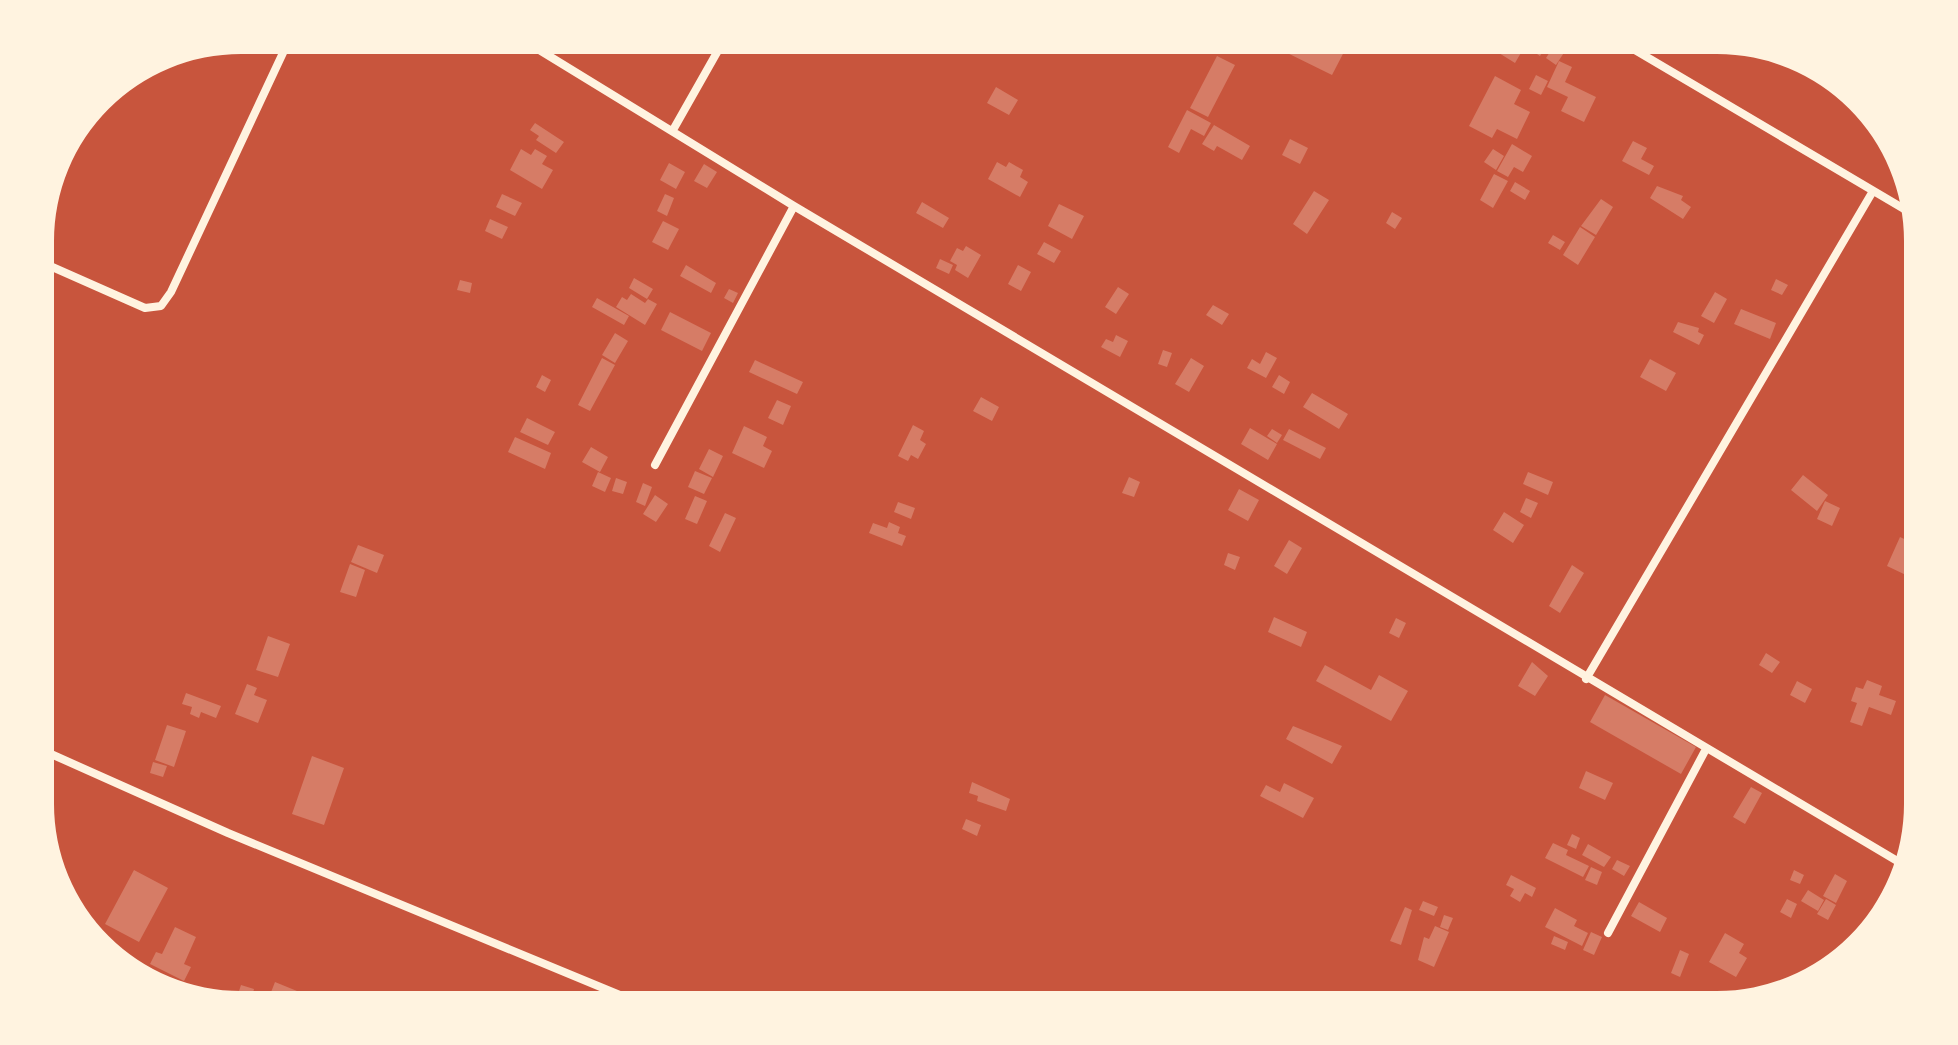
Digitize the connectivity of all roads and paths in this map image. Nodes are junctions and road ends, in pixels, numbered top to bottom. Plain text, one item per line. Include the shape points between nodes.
1 (282, 54) edge
2 (546, 54) edge
3 (716, 54) edge
4 (1642, 54) edge
5 (673, 130) junction
6 (1873, 191) junction
7 (794, 206) junction
8 (1900, 207) edge
9 (54, 268) edge
10 (655, 465) dead end
11 (1586, 679) junction
12 (1706, 749) junction
13 (54, 755) edge
14 (1895, 860) edge
15 (1608, 933) dead end
16 (610, 991) edge

1 - 9 street via 161,306 145,308
2 - 5 street
3 - 5 street
4 - 6 street
5 - 7 street
6 - 8 street
6 - 11 street
7 - 10 street
7 - 11 street
11 - 12 street
12 - 14 street
12 - 15 street
13 - 16 street

